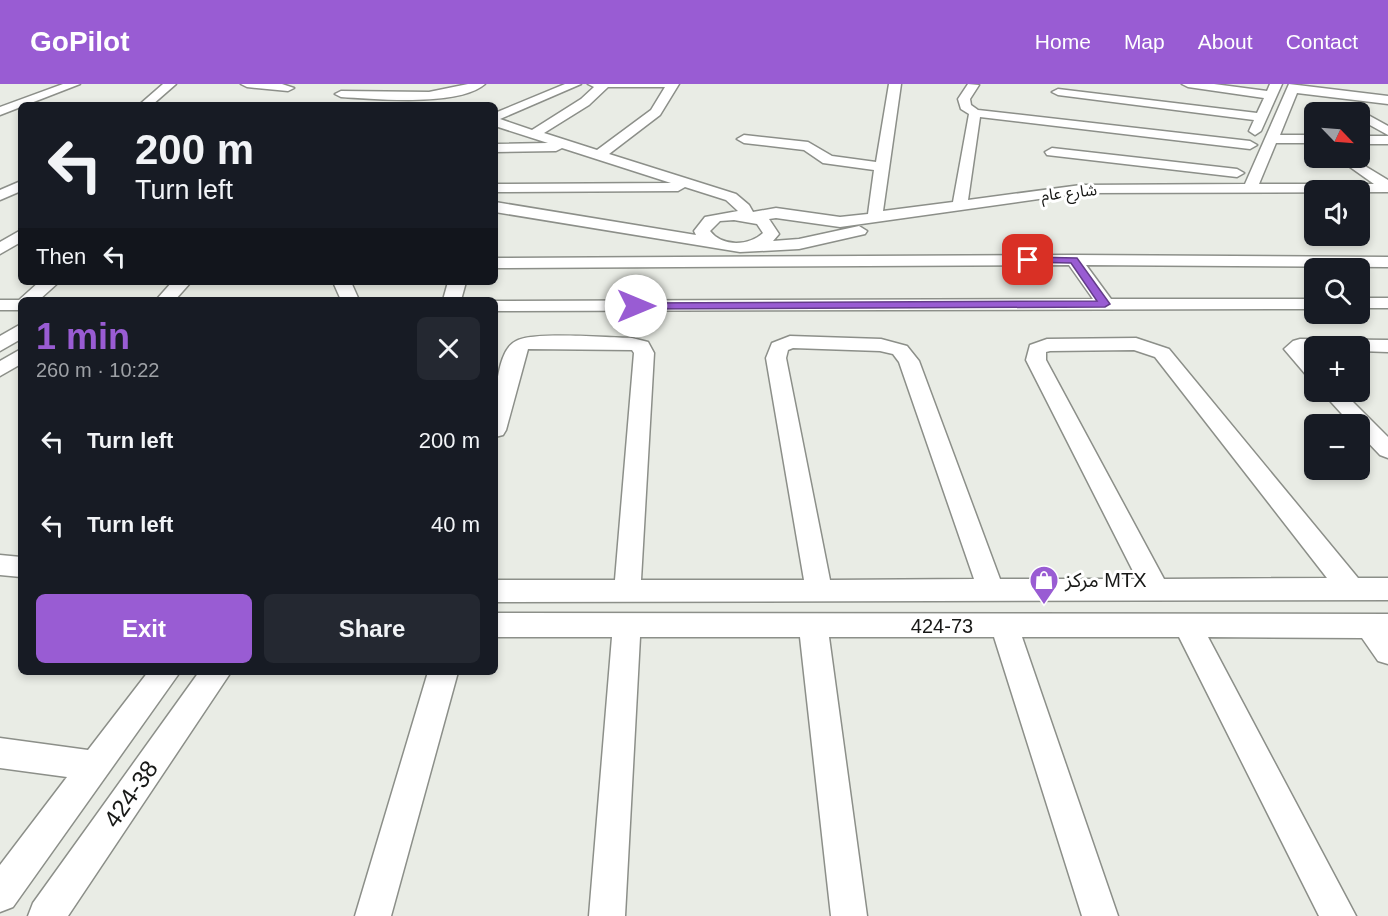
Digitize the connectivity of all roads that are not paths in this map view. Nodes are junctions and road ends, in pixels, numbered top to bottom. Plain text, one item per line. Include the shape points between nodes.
1 (74, 84) edge
2 (170, 84) edge
3 (247, 84) edge
4 (431, 84) edge
5 (480, 84) edge
6 (575, 84) edge
7 (673, 84) edge
8 (895, 84) edge
9 (1188, 84) edge
10 (599, 85) edge
11 (973, 85) edge
12 (289, 86) edge
13 (1294, 86) edge
14 (400, 89) edge
15 (1273, 89) edge
16 (1324, 92) junction
17 (339, 94) edge
18 (382, 95) junction
19 (423, 100) edge
20 (1388, 100) edge
21 (25, 102) edge
22 (149, 102) edge
23 (290, 102) dead end
24 (1055, 102) edge
25 (1340, 102) edge
26 (18, 104) edge
27 (0, 111) edge
28 (975, 113) junction
29 (498, 116) edge
30 (1261, 117) junction
31 (1370, 120) edge
32 (498, 123) edge
33 (1388, 131) edge
34 (534, 134) junction
35 (744, 139) dead end
36 (1273, 139) junction
37 (1304, 140) edge
38 (1370, 140) edge
39 (1388, 140) edge
40 (574, 146) junction
41 (498, 148) edge
42 (600, 154) junction
43 (1056, 164) junction
44 (1241, 165) junction
45 (882, 167) junction
46 (1361, 168) edge
47 (18, 187) edge
48 (701, 187) junction
49 (1251, 187) junction
50 (1388, 187) edge
51 (498, 188) edge
52 (1065, 190) junction
53 (1162, 193) junction
54 (0, 196) edge
55 (1304, 198) edge
56 (1370, 198) edge
57 (1388, 198) edge
58 (960, 206) junction
59 (498, 207) edge
60 (750, 216) junction
61 (875, 218) junction
62 (18, 237) edge
63 (713, 243) junction
64 (0, 249) edge
65 (750, 252) junction
66 (1074, 260) junction
67 (1388, 262) edge
68 (498, 263) edge
69 (46, 285) edge
70 (179, 285) edge
71 (32, 297) edge
72 (168, 297) edge
73 (1370, 303) edge
74 (1388, 303) edge
75 (1105, 304) junction
76 (1304, 304) edge
77 (0, 305) edge
78 (18, 305) edge
79 (498, 306) edge
80 (18, 332) edge
81 (0, 345) edge
82 (1304, 345) edge
83 (1370, 345) edge
84 (1388, 345) edge
85 (18, 357) edge
86 (1304, 360) edge
87 (0, 370) edge
88 (1342, 402) edge
89 (498, 419) edge
90 (1388, 450) edge
91 (0, 565) edge
92 (18, 567) edge
93 (1156, 589) junction
94 (1352, 589) junction
95 (1388, 589) edge
96 (627, 590) junction
97 (819, 590) junction
98 (991, 590) junction
99 (498, 591) edge
100 (498, 625) edge
101 (627, 625) junction
102 (813, 626) junction
103 (1004, 626) junction
104 (1378, 626) edge
105 (1188, 627) junction
106 (1388, 652) edge
107 (163, 675) edge
108 (214, 675) edge
109 (442, 675) edge
110 (0, 753) edge
111 (96, 766) junction
112 (0, 894) edge
113 (46, 916) edge
114 (373, 916) edge
115 (607, 916) edge
116 (849, 916) edge
117 (1100, 916) edge
118 (1338, 916) edge

1 - 21 street
2 - 22 street
3 - 12 street
4 - 19 street
5 - 19 street
6 - 29 street
7 - 10 street
7 - 42 street via 656,112
8 - 45 street
9 - 15 street
10 - 34 street via 585,102
11 - 28 street via 963,99 964,106
12 - 23 street
13 - 16 street
13 - 36 street
14 - 18 street
14 - 19 street
15 - 30 street
16 - 20 street
16 - 25 street
17 - 18 street
18 - 19 street
24 - 28 street
24 - 30 street
24 - 43 street
24 - 44 street
26 - 27 street
28 - 58 street
30 - 44 street
31 - 33 street
32 - 34 street
34 - 40 street
35 - 45 street via 808,146 828,160
36 - 37 street
36 - 49 street
38 - 39 street
40 - 41 street
40 - 42 street
42 - 48 street
43 - 44 street
43 - 52 street
44 - 49 street, شارع عام
44 - 53 street, شارع عام
45 - 61 street
46 - 50 street
47 - 54 street
48 - 51 street
48 - 60 street via 731,197
49 - 50 street, شارع عام
52 - 53 street, شارع عام
52 - 58 street, شارع عام
53 - 55 street, شارع عام
53 - 65 street, شارع عام via 879,228
56 - 57 street
58 - 61 street, شارع عام
59 - 63 street
60 - 61 street, شارع عام via 776,213 840,222
60 - 63 street, شارع عام via 722,216 704,225 702,231
60 - 65 street via 771,227 771,234
62 - 64 street
63 - 65 street
65 - 66 street
65 - 68 street
66 - 67 street
66 - 75 street
69 - 71 street
70 - 72 street
73 - 74 street
75 - 76 street
75 - 79 street
77 - 78 street
80 - 81 street
82 - 86 street via 1294,349
83 - 84 street
85 - 87 street
88 - 90 street
89 - 96 street via 516,352 522,345 641,346 644,353
91 - 92 street
93 - 94 street, 424-73
93 - 94 street via 1036,360 1037,349 1047,345 1136,344 1162,353
93 - 98 street, 424-73
94 - 95 street, 424-73
96 - 97 street, 424-73
96 - 99 street, 424-73
97 - 98 street, 424-73
97 - 98 street via 776,358 779,347 790,342 881,345 900,350 909,360
100 - 101 street, 424-73
101 - 102 street, 424-73
101 - 115 street
102 - 103 street, 424-73
102 - 116 street
103 - 105 street, 424-73
103 - 117 street
104 - 105 street, 424-73
104 - 106 street
105 - 118 street
107 - 111 street
108 - 113 street, 424-38
109 - 114 street
110 - 111 street
111 - 112 street

